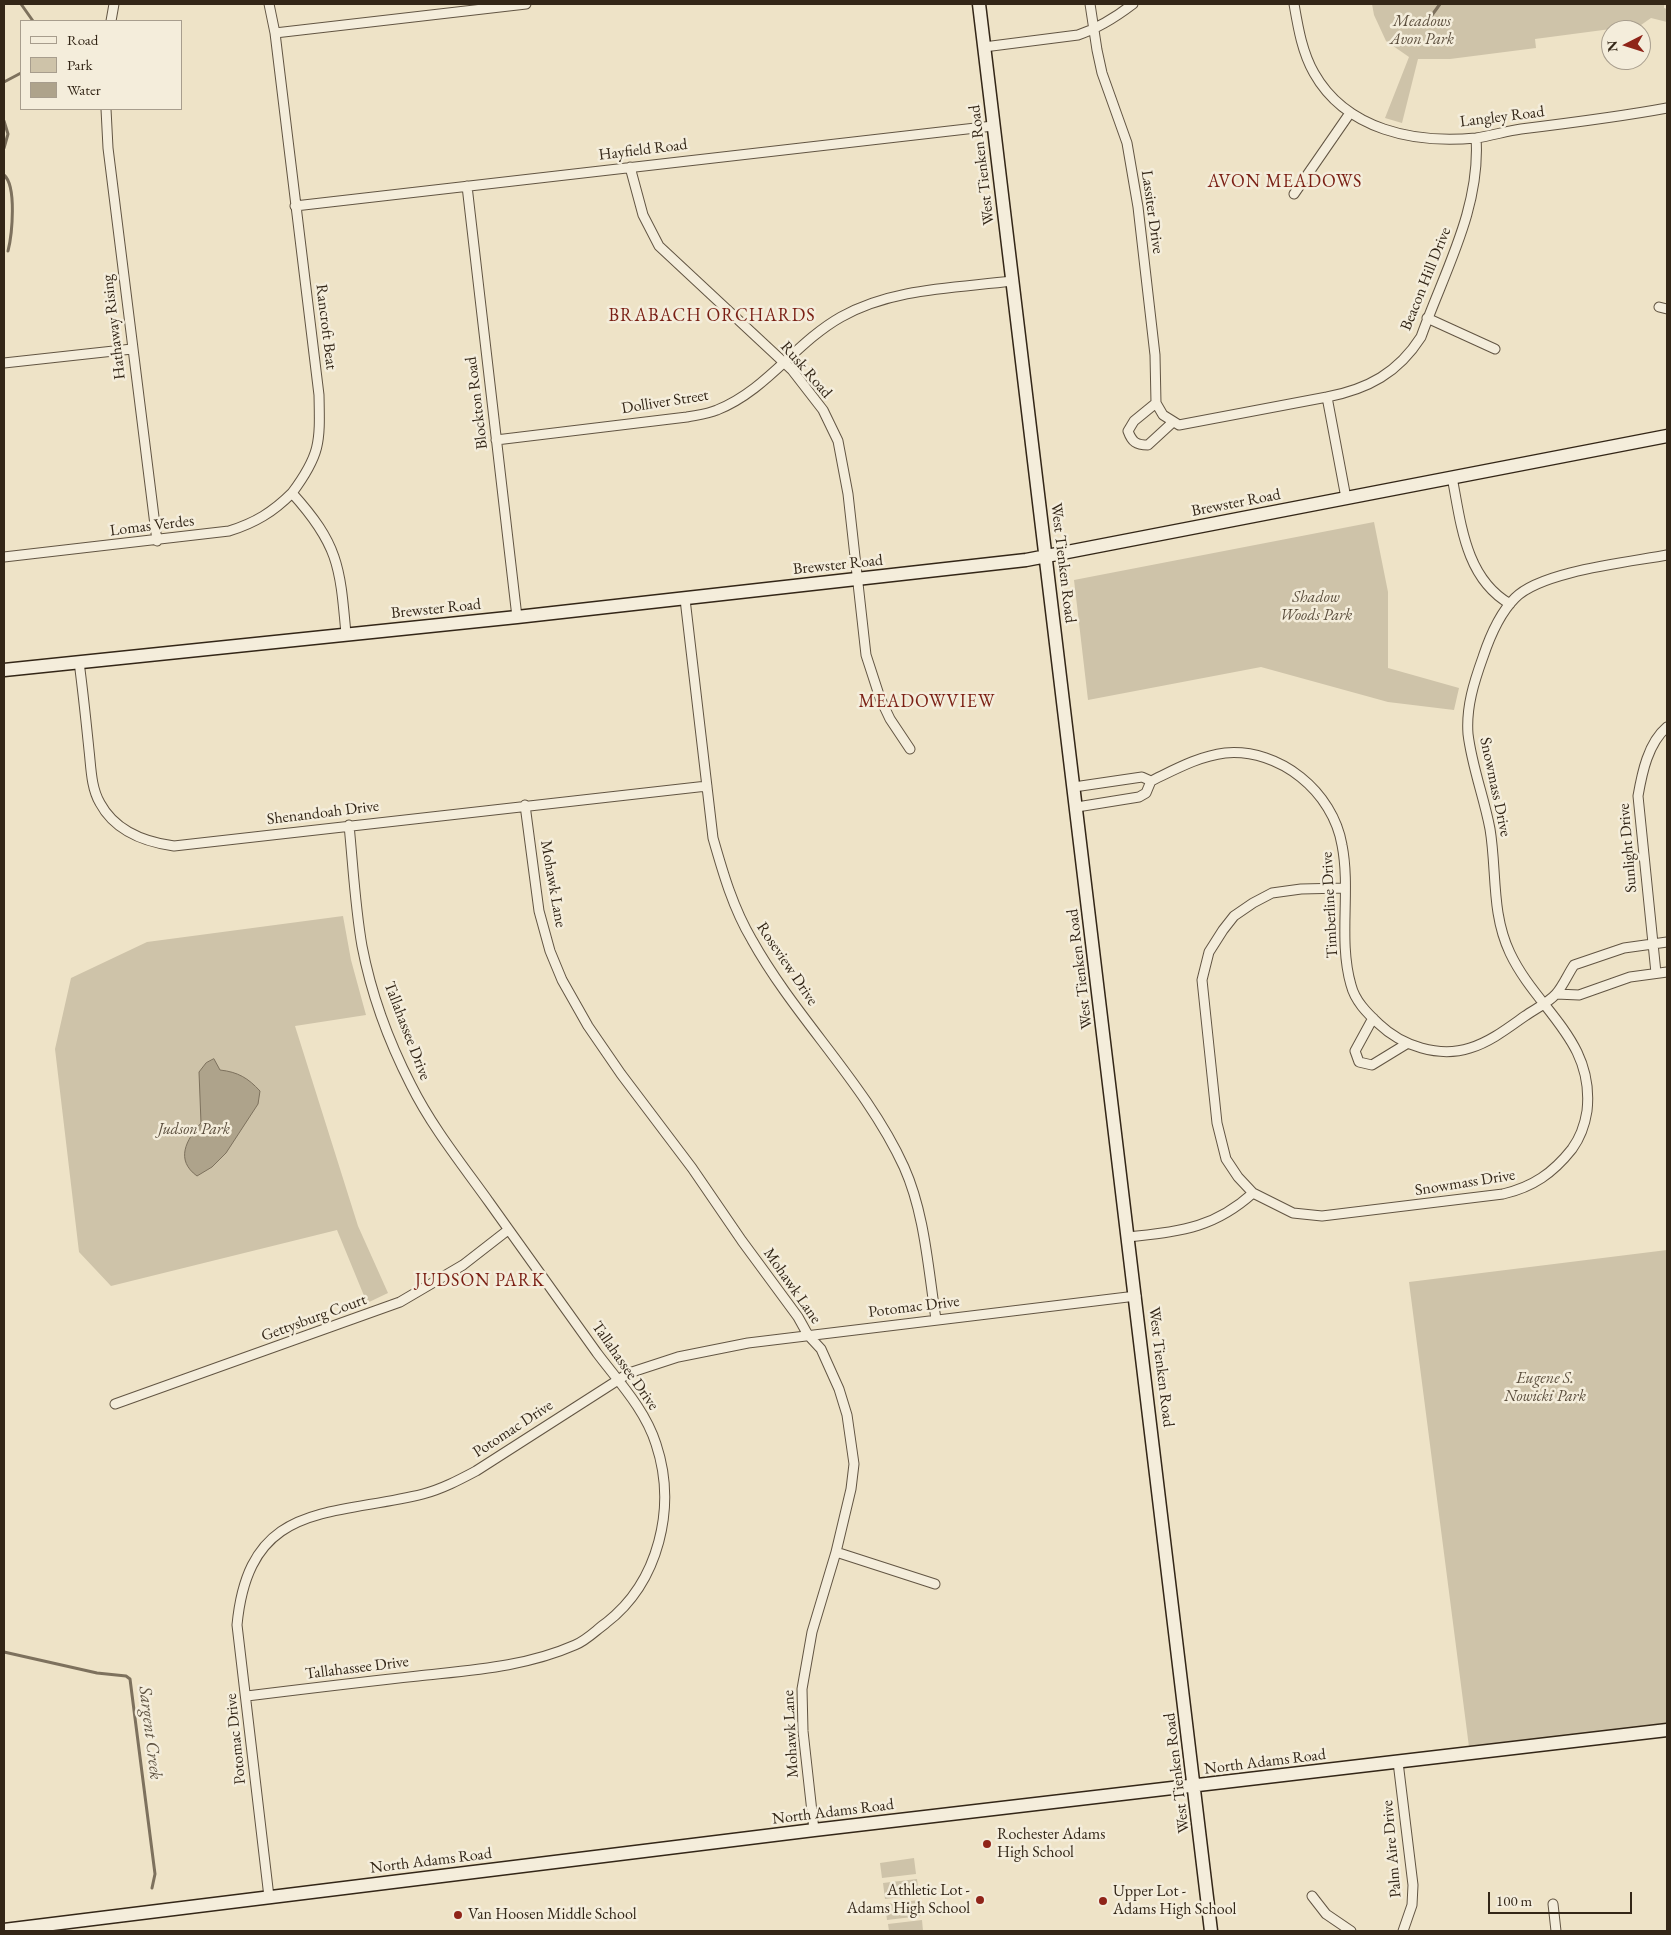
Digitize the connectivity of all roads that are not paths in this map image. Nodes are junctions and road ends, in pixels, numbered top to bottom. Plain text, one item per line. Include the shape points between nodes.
1 (114, 4) edge
2 (269, 4) edge
3 (526, 4) edge
4 (979, 4) edge
5 (1090, 4) edge
6 (1133, 4) edge
7 (1294, 4) edge
8 (111, 20) edge
9 (1093, 30) junction
10 (274, 32) junction
11 (984, 47) junction
12 (1667, 108) edge
13 (106, 110) edge
14 (1350, 113) junction
15 (993, 126) junction
16 (1476, 138) junction
17 (630, 167) junction
18 (467, 186) junction
19 (1294, 194) dead end
20 (296, 206) junction
21 (1012, 281) junction
22 (1427, 318) junction
23 (132, 349) junction
24 (1495, 349) dead end
25 (4, 364) edge
26 (785, 364) junction
27 (1326, 397) junction
28 (1156, 403) junction
29 (1173, 422) junction
30 (1667, 436) edge
31 (496, 440) junction
32 (1452, 477) junction
33 (292, 493) junction
34 (1346, 498) junction
35 (156, 541) junction
36 (1667, 555) edge
37 (1046, 556) junction
38 (4, 557) edge
39 (856, 580) junction
40 (685, 599) junction
41 (1510, 604) junction
42 (517, 618) junction
43 (346, 634) junction
44 (79, 662) junction
45 (4, 670) edge
46 (1667, 727) edge
47 (910, 750) dead end
48 (1151, 780) junction
49 (707, 786) junction
50 (1074, 787) junction
51 (525, 805) junction
52 (1077, 807) junction
53 (349, 825) junction
54 (1344, 888) junction
55 (1667, 942) edge
56 (1653, 944) junction
57 (1667, 972) edge
58 (1656, 973) junction
59 (1556, 994) junction
60 (1542, 1004) junction
61 (1373, 1018) junction
62 (1408, 1043) junction
63 (1253, 1193) junction
64 (508, 1230) junction
65 (1129, 1237) junction
66 (1136, 1296) junction
67 (936, 1319) junction
68 (808, 1335) junction
69 (619, 1379) junction
70 (116, 1404) dead end
71 (836, 1552) junction
72 (935, 1584) dead end
73 (246, 1696) junction
74 (1667, 1730) edge
75 (1398, 1762) junction
76 (1194, 1787) junction
77 (814, 1830) junction
78 (1312, 1896) dead end
79 (269, 1897) junction
80 (1553, 1904) dead end
81 (50, 1928) edge
82 (4, 1930) edge
83 (1211, 1931) edge
84 (1350, 1931) edge
85 (1402, 1931) edge
86 (1556, 1931) edge

1 - 8 street
2 - 10 street, Rancroft Beat
3 - 10 street
4 - 11 street, West Tienken Road
5 - 9 street
6 - 9 street
7 - 14 street, Langley Road via 1298,31 1313,72
9 - 11 street via 1078,35
9 - 28 street, Lassiter Drive via 1102,73 1128,150 1138,207 1154,349
10 - 20 street, Rancroft Beat
11 - 15 street, West Tienken Road
12 - 16 street, Langley Road
13 - 23 street, Hathaway Rising
14 - 16 street, Langley Road via 1392,132 1423,138
14 - 19 street
15 - 17 street, Hayfield Road
15 - 21 street, West Tienken Road
16 - 22 street, Beacon Hill Drive via 1478,162 1474,196
17 - 18 street, Hayfield Road
17 - 26 street, Rusk Road via 643,215 659,246
18 - 20 street, Hayfield Road
18 - 31 street, Blockton Road
20 - 33 street, Rancroft Beat via 319,394 320,427 310,468
21 - 26 street, Dolliver Street via 911,293 858,308 818,331 798,347
21 - 37 street, West Tienken Road
22 - 24 street
22 - 27 street, Beacon Hill Drive via 1421,337 1410,355 1398,366 1370,384
23 - 25 street
23 - 35 street, Hathaway Rising
26 - 31 street, Dolliver Street via 737,401 715,411
26 - 39 street, Rusk Road via 823,410 838,441 848,494
27 - 29 street via 1199,422 1179,425
27 - 34 street
28 - 29 street via 1162,415
28 - 29 street via 1134,421 1128,431 1132,441 1148,446
30 - 32 street, Brewster Road
31 - 42 street, Blockton Road
32 - 34 street, Brewster Road
32 - 41 street via 1464,542 1472,560 1485,581
33 - 35 street, Lomas Verdes via 277,508 249,525 229,531
33 - 43 street via 316,519 334,552
34 - 37 street, Brewster Road
35 - 38 street, Lomas Verdes
36 - 41 street, Snowmass Drive via 1535,584
37 - 39 street, Brewster Road
37 - 50 street, West Tienken Road
39 - 40 street, Brewster Road
39 - 47 street, Rusk Road via 872,676 890,719
40 - 42 street, Brewster Road
40 - 49 street, Roseview Drive
41 - 60 street, Snowmass Drive via 1489,638 1470,697 1467,718 1472,760 1490,829 1496,908 1502,931 1510,952
42 - 43 street, Brewster Road
43 - 44 street, Brewster Road
44 - 45 street, Brewster Road
44 - 53 street, Shenandoah Drive via 93,782 99,803 132,835 174,846
46 - 56 street, Sunlight Drive via 1650,752 1641,775 1638,796
48 - 50 street, Timberline Drive via 1142,777
48 - 52 street, Timberline Drive via 1146,793 1138,797
48 - 54 street, Timberline Drive via 1203,758 1225,753 1245,754 1286,766 1312,787 1328,808 1342,845
49 - 51 street, Shenandoah Drive
49 - 67 street, Roseview Drive via 713,838 737,912 767,966 876,1117 904,1168 919,1215
50 - 52 street, West Tienken Road
51 - 53 street, Shenandoah Drive
51 - 68 street, Mohawk Lane via 539,911 562,980 621,1074 692,1168
52 - 65 street, West Tienken Road
53 - 64 street, Tallahassee Drive via 362,947 388,1032 428,1118
54 - 61 street, Timberline Drive via 1351,985 1362,1007
54 - 63 street, Snowmass Drive via 1272,893 1234,916 1208,952 1202,980 1220,1139 1226,1159
55 - 56 street, Timberline Drive
56 - 58 street, Sunlight Drive
56 - 59 street, Timberline Drive via 1624,948 1574,965
57 - 58 street
58 - 59 street via 1614,982 1580,994
59 - 60 street, Timberline Drive
60 - 62 street, Timberline Drive via 1491,1039 1469,1049 1443,1052
60 - 63 street, Snowmass Drive via 1559,1023 1585,1068 1587,1103 1585,1122 1576,1145 1541,1180 1503,1194 1322,1216 1293,1213
61 - 62 street, Timberline Drive
61 - 62 street via 1355,1051 1359,1062 1372,1065
63 - 65 street via 1224,1216 1206,1224
64 - 69 street, Tallahassee Drive
64 - 70 street, Gettysburg Court via 463,1265 400,1302
65 - 66 street, West Tienken Road
66 - 67 street, Potomac Drive
66 - 76 street, West Tienken Road
67 - 68 street, Potomac Drive
68 - 69 street, Potomac Drive via 704,1350
68 - 71 street, Mohawk Lane via 821,1349 833,1373 852,1437 854,1464 851,1489
69 - 73 street, Potomac Drive via 476,1471 450,1484 425,1494 321,1513 274,1536 251,1569 239,1606 237,1625
69 - 73 street, Tallahassee Drive via 656,1442 665,1493 664,1520 652,1564 620,1613 589,1638 528,1662
71 - 72 street
71 - 77 street, Mohawk Lane via 812,1632 802,1689 803,1731
73 - 79 street, Potomac Drive
74 - 75 street, North Adams Road
75 - 76 street, North Adams Road
75 - 85 street, Palm Aire Drive via 1413,1885 1412,1905
76 - 77 street, North Adams Road
76 - 83 street, West Tienken Road
77 - 79 street, North Adams Road
78 - 84 street via 1326,1914
79 - 81 street, North Adams Road
80 - 86 street
81 - 82 street, North Adams Road

